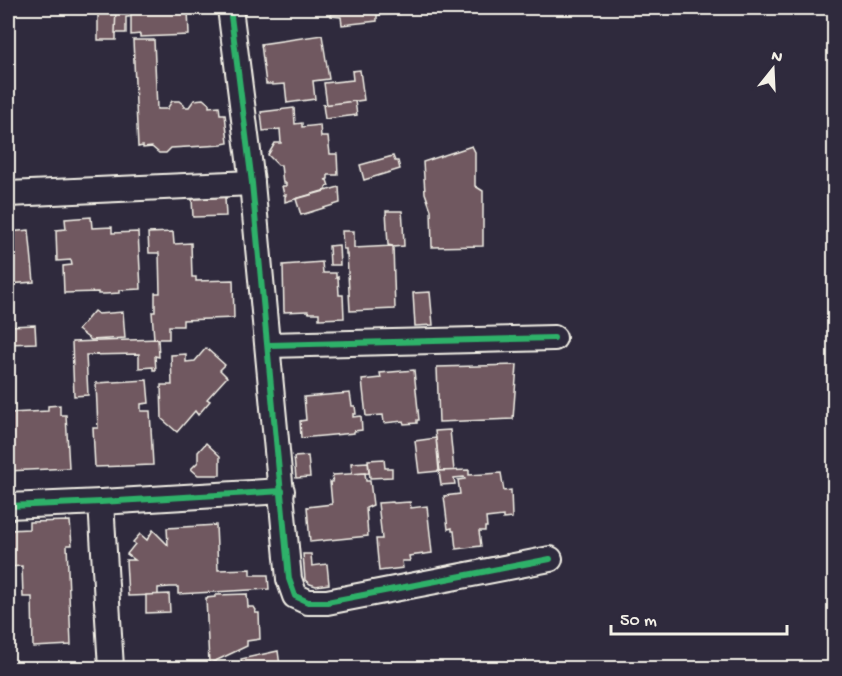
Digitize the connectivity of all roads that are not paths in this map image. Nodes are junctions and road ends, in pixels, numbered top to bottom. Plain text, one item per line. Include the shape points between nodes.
1 (230, 8) edge
2 (252, 183) junction
3 (8, 194) edge
4 (554, 338) dead end
5 (268, 345) junction
6 (282, 491) junction
7 (102, 502) junction
8 (8, 507) edge
9 (550, 559) dead end
10 (111, 669) edge

1 - 2 street
2 - 3 street
2 - 5 street
4 - 5 street
5 - 6 street
6 - 7 street
6 - 9 street via 289,579 295,596 308,602 327,602
7 - 8 street
7 - 10 street

